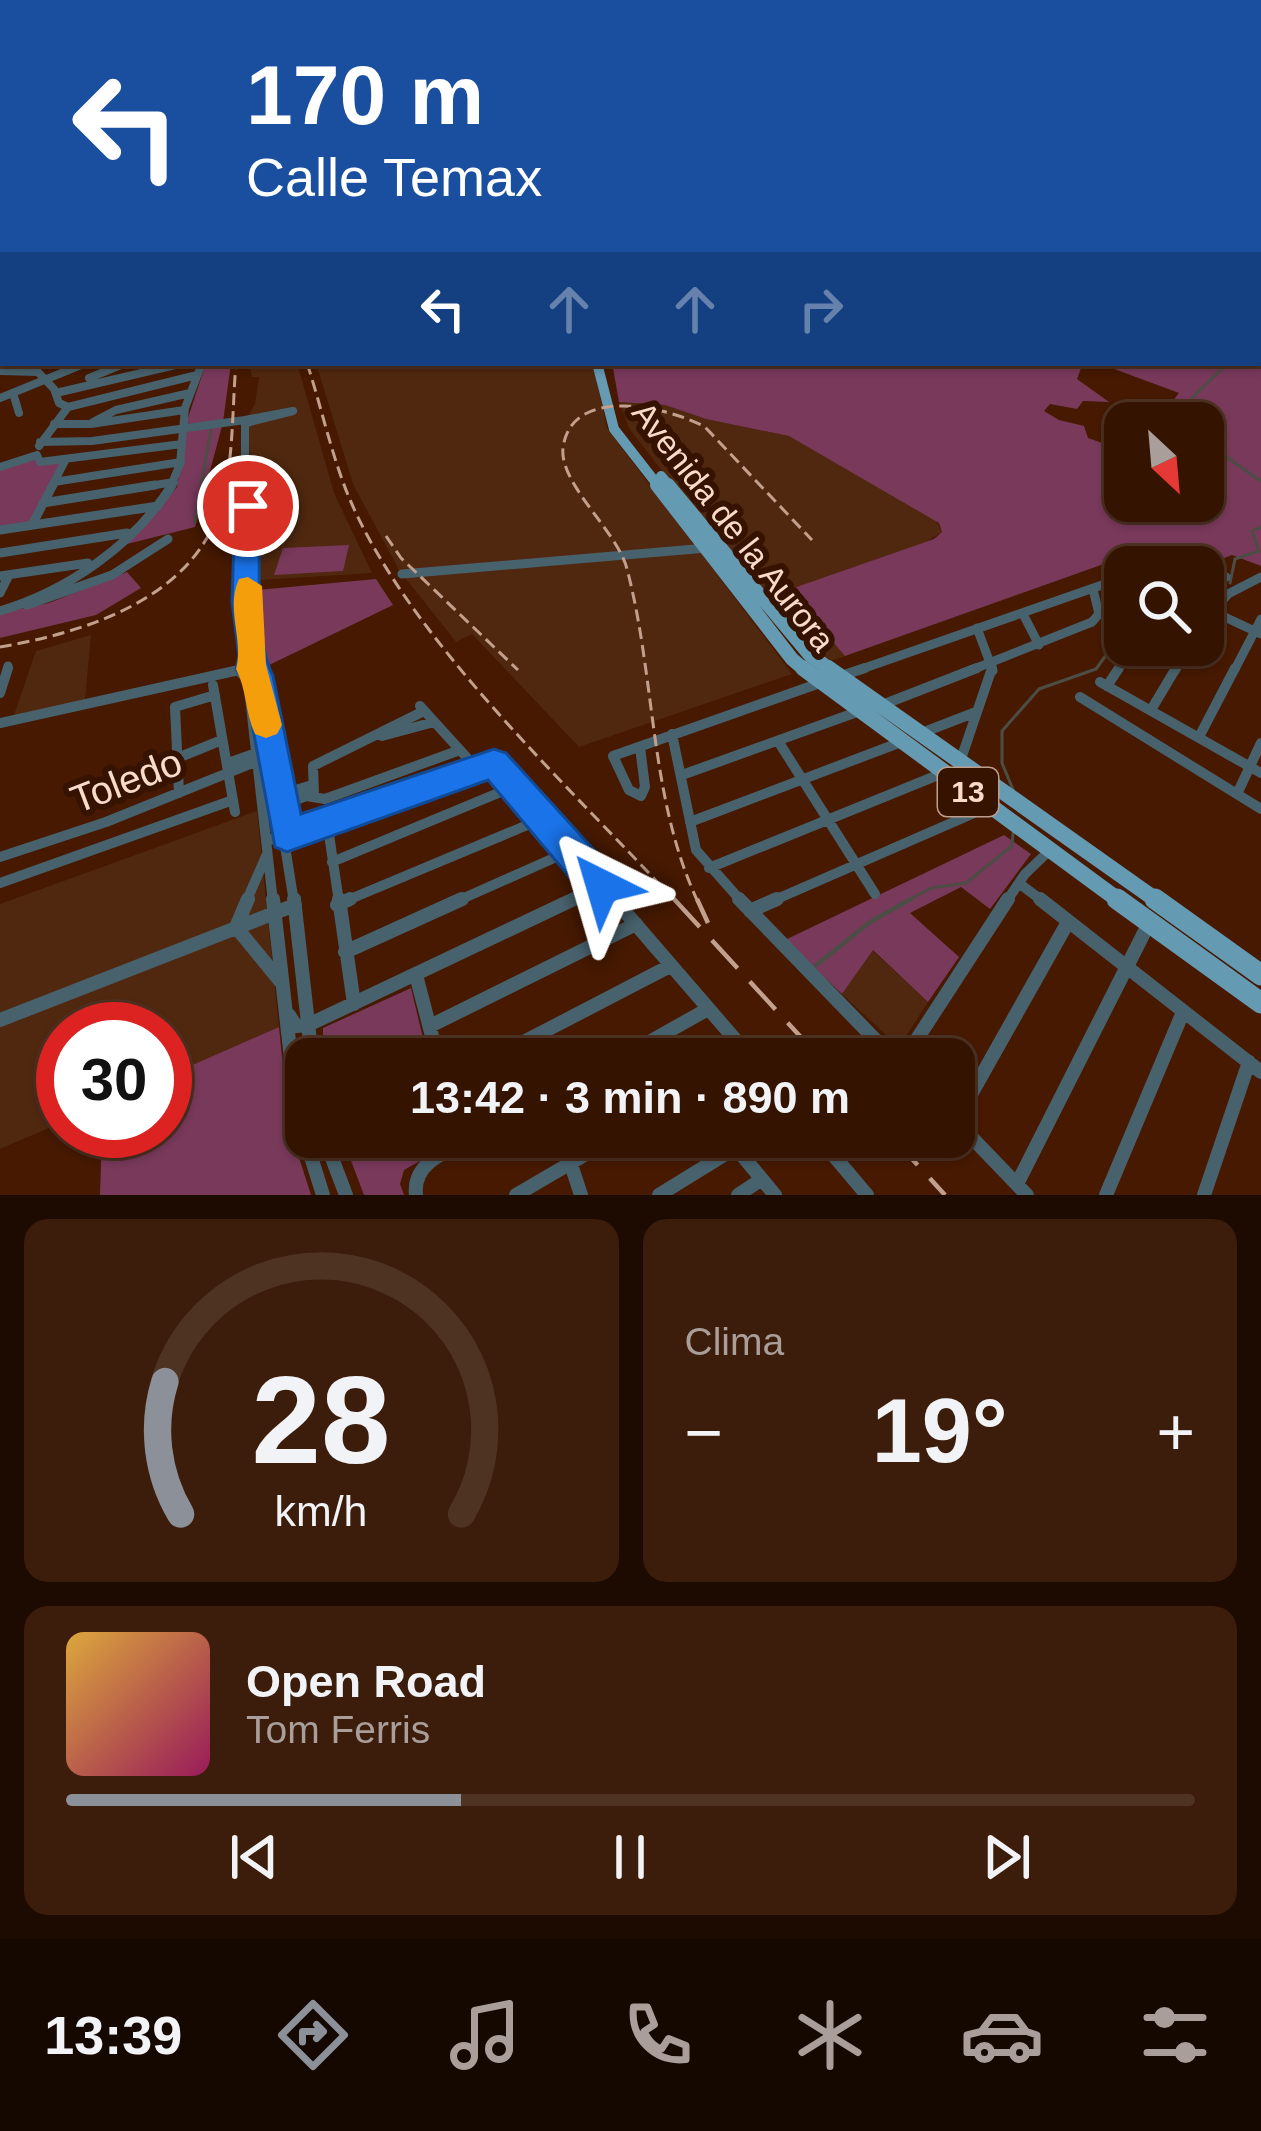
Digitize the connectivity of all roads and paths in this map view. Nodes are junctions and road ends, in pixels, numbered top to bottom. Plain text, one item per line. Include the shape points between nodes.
1 (74, 366) edge
2 (80, 366) edge
3 (120, 366) edge
4 (162, 366) edge
5 (201, 366) edge
6 (598, 366) edge
7 (607, 366) edge
8 (0, 370) edge
9 (197, 375) junction
10 (44, 378) junction
11 (91, 381) junction
12 (24, 386) junction
13 (13, 393) junction
14 (56, 393) junction
15 (190, 394) junction
16 (0, 396) edge
17 (68, 407) junction
18 (184, 410) junction
19 (19, 413) dead end
20 (271, 416) dead end
21 (250, 420) junction
22 (54, 424) junction
23 (91, 424) junction
24 (183, 426) junction
25 (40, 442) junction
26 (182, 444) junction
27 (37, 454) junction
28 (65, 461) junction
29 (181, 462) junction
30 (0, 467) edge
31 (54, 482) junction
32 (174, 482) junction
33 (43, 503) junction
34 (158, 506) junction
35 (32, 525) junction
36 (0, 530) edge
37 (133, 532) junction
38 (168, 539) dead end
39 (703, 549) junction
40 (0, 553) edge
41 (94, 562) junction
42 (402, 574) dead end
43 (5, 575) edge
44 (1261, 577) edge
45 (1104, 584) edge
46 (1093, 589) junction
47 (0, 593) edge
48 (1224, 596) edge
49 (14, 608) junction
50 (0, 611) edge
51 (1023, 614) junction
52 (1224, 617) edge
53 (1261, 619) edge
54 (977, 628) junction
55 (1257, 633) edge
56 (1039, 645) junction
57 (992, 663) junction
58 (8, 666) dead end
59 (1117, 666) edge
60 (1177, 666) edge
61 (244, 672) junction
62 (840, 677) junction
63 (820, 683) junction
64 (0, 693) edge
65 (1080, 697) dead end
66 (882, 705) junction
67 (1150, 710) junction
68 (857, 712) junction
69 (976, 712) junction
70 (434, 722) junction
71 (0, 723) edge
72 (921, 733) junction
73 (672, 734) junction
74 (377, 736) junction
75 (1199, 737) junction
76 (222, 740) junction
77 (778, 741) junction
78 (1261, 742) edge
79 (900, 743) junction
80 (640, 747) junction
81 (265, 754) junction
82 (175, 759) junction
83 (960, 762) junction
84 (229, 767) junction
85 (1256, 770) edge
86 (943, 773) junction
87 (682, 775) junction
88 (802, 779) junction
89 (515, 786) junction
90 (313, 790) junction
91 (179, 793) junction
92 (1238, 794) junction
93 (282, 801) junction
94 (264, 806) junction
95 (988, 807) junction
96 (1261, 809) edge
97 (544, 818) junction
98 (829, 820) junction
99 (327, 821) junction
100 (106, 822) junction
101 (690, 822) junction
102 (287, 836) junction
103 (106, 844) junction
104 (267, 847) junction
105 (572, 850) junction
106 (1050, 850) junction
107 (0, 857) edge
108 (332, 862) junction
109 (856, 866) junction
110 (709, 868) junction
111 (0, 883) edge
112 (1020, 884) junction
113 (602, 886) junction
114 (875, 894) dead end
115 (295, 905) junction
116 (338, 905) junction
117 (750, 910) junction
118 (276, 912) junction
119 (1068, 922) junction
120 (1149, 923) junction
121 (636, 924) junction
122 (236, 927) junction
123 (345, 952) junction
124 (670, 966) junction
125 (1126, 966) junction
126 (416, 975) junction
127 (1261, 976) edge
128 (284, 987) junction
129 (1261, 1003) edge
130 (285, 1004) junction
131 (354, 1004) junction
132 (708, 1010) junction
133 (1184, 1012) junction
134 (0, 1020) edge
135 (308, 1024) junction
136 (430, 1026) junction
137 (309, 1038) edge
138 (433, 1038) edge
139 (531, 1038) edge
140 (657, 1038) edge
141 (732, 1038) edge
142 (874, 1038) edge
143 (918, 1038) edge
144 (1255, 1067) edge
145 (975, 1085) edge
146 (975, 1141) edge
147 (332, 1158) edge
148 (435, 1158) edge
149 (568, 1158) edge
150 (578, 1158) edge
151 (720, 1158) edge
152 (744, 1158) edge
153 (836, 1158) edge
154 (570, 1163) junction
155 (762, 1179) junction
156 (1022, 1190) edge
157 (322, 1195) edge
158 (346, 1195) edge
159 (416, 1195) edge
160 (516, 1195) edge
161 (580, 1195) edge
162 (659, 1195) edge
163 (738, 1195) edge
164 (775, 1195) edge
165 (867, 1195) edge
166 (1106, 1195) edge
167 (1204, 1195) edge

1 - 10 street
2 - 11 street
3 - 11 street
4 - 11 street
5 - 9 street
6 - 39 main road, Avenida de la Aurora via 614,429
7 - 39 main road, Avenida de la Aurora / 13 via 623,428
8 - 10 street via 29,369
9 - 15 street
9 - 17 street
10 - 12 street
10 - 14 street
11 - 14 street
12 - 13 street
12 - 16 street
13 - 16 street
13 - 19 street
14 - 17 street
15 - 18 street
15 - 23 street via 116,410
17 - 22 street
18 - 23 street
18 - 24 street
20 - 21 street
21 - 24 street
21 - 61 street via 246,602 254,656
22 - 23 street
22 - 25 street
24 - 25 street
24 - 26 street
25 - 27 street
26 - 28 street
26 - 29 street
27 - 28 street via 40,462
27 - 30 street
28 - 31 street
29 - 31 street
29 - 32 street
31 - 33 street
32 - 33 street
32 - 34 street
33 - 35 street
34 - 35 street
34 - 37 street
35 - 36 street
37 - 40 street
37 - 41 street
38 - 49 street via 88,586
39 - 42 street
39 - 62 main road, Avenida de la Aurora / 13
39 - 63 main road, Avenida de la Aurora / 13
41 - 43 street
41 - 49 street
43 - 47 street
44 - 48 street
45 - 46 street
46 - 51 street
46 - 56 street via 1097,618
49 - 50 street
51 - 54 street
51 - 56 street
52 - 55 street
53 - 55 street
54 - 57 street
54 - 62 street
55 - 75 street
56 - 57 street
57 - 66 street
57 - 69 street
58 - 64 street
59 - 67 street via 1104,684
60 - 67 street
61 - 71 street
61 - 81 street via 258,676
62 - 66 main road, Avenida de la Aurora / 13
63 - 68 main road, Avenida de la Aurora / 13
63 - 73 street
65 - 92 street
66 - 72 main road, Avenida de la Aurora / 13
67 - 75 street
68 - 77 street
68 - 79 main road, Avenida de la Aurora / 13
69 - 72 street
69 - 83 street
70 - 74 street
70 - 74 street via 422,709
70 - 90 street via 465,756 325,799
72 - 79 street
72 - 83 main road, Avenida de la Aurora / 13
73 - 80 street
73 - 87 street
74 - 90 street via 313,766
75 - 85 street
76 - 82 street
76 - 82 street via 214,690 176,706
76 - 84 street
77 - 87 street
77 - 88 street
78 - 85 street
79 - 86 main road, Avenida de la Aurora / 13
79 - 88 street
80 - 80 street via 644,789 638,796 611,759
81 - 84 street, Toledo
81 - 93 street
81 - 94 street
82 - 91 street
83 - 127 main road, Avenida de la Aurora / 13
84 - 91 street, Toledo
84 - 103 street via 234,806
85 - 92 street
86 - 95 main road, Avenida de la Aurora / 13
86 - 98 street
87 - 101 street
88 - 98 street
88 - 101 street
89 - 97 street
89 - 99 street via 491,764
89 - 108 street
90 - 93 street
91 - 100 street, Toledo
92 - 96 street
93 - 94 street
93 - 102 street
94 - 104 street
95 - 106 main road, Avenida de la Aurora / 13
95 - 109 street
97 - 105 street
97 - 116 street
98 - 109 street
98 - 110 street
99 - 102 street
99 - 108 street
100 - 103 street
100 - 107 street, Toledo
101 - 110 street
102 - 104 street
102 - 115 street
103 - 111 street
104 - 118 street
104 - 122 street
105 - 113 street
105 - 123 street
106 - 112 street
106 - 120 main road, Avenida de la Aurora / 13
108 - 116 street
109 - 114 street
109 - 117 street
110 - 117 street
112 - 119 street
112 - 143 street
113 - 121 street
113 - 126 street
115 - 118 street
115 - 135 street
116 - 123 street
117 - 142 street
118 - 122 street
118 - 128 street
119 - 125 street
119 - 145 street
120 - 125 street
120 - 129 main road, Avenida de la Aurora / 13
121 - 124 street
121 - 136 street
122 - 128 street
122 - 134 street
123 - 131 street
124 - 132 street
124 - 139 street
125 - 133 street
125 - 156 street
126 - 131 street
126 - 136 street
128 - 130 street
130 - 135 street via 296,1027
130 - 157 street via 297,1112
131 - 135 street
132 - 140 street
132 - 141 street
133 - 144 street
133 - 166 street
135 - 137 street
136 - 138 street
144 - 167 street
146 - 156 street
147 - 158 street
148 - 159 street via 414,1177
149 - 154 street
150 - 154 street
151 - 162 street
152 - 155 street
153 - 165 street
154 - 160 street
154 - 161 street
155 - 163 street
155 - 164 street

